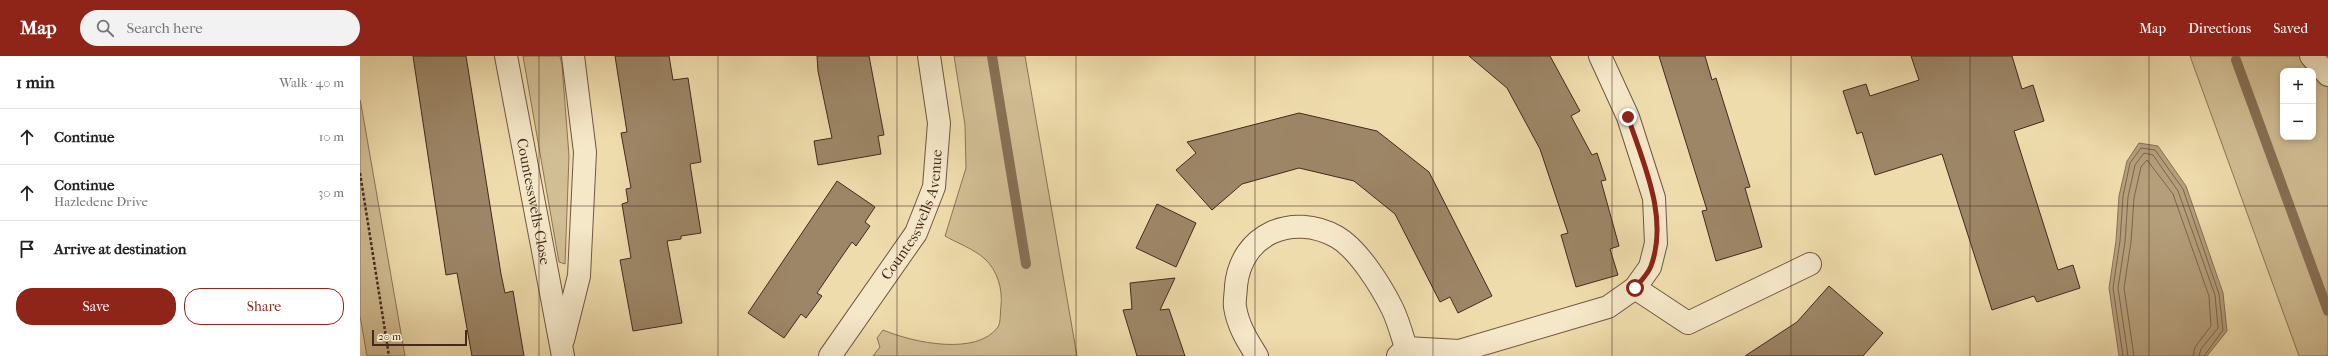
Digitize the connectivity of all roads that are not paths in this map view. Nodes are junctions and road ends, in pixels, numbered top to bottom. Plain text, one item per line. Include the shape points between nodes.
1 (506, 56) edge
2 (573, 56) edge
3 (928, 56) edge
4 (1600, 56) edge
5 (2311, 56) edge
6 (2328, 75) edge
7 (1810, 264) dead end
8 (1635, 288) junction
9 (562, 351) edge
10 (1402, 352) edge
11 (830, 356) edge
12 (1258, 356) edge

1 - 9 street, Countesswells Close
2 - 9 street, Countesswells Close via 585,152 579,276
3 - 11 street, Countesswells Avenue via 939,123 934,187 916,233
4 - 8 street via 1628,117 1654,198 1656,243 1650,267
5 - 6 street
7 - 8 street via 1688,323
8 - 10 street via 1608,307 1459,351
10 - 12 street via 1392,308 1359,257 1337,237 1311,227 1281,228 1255,242 1238,269 1234,306 1241,331

